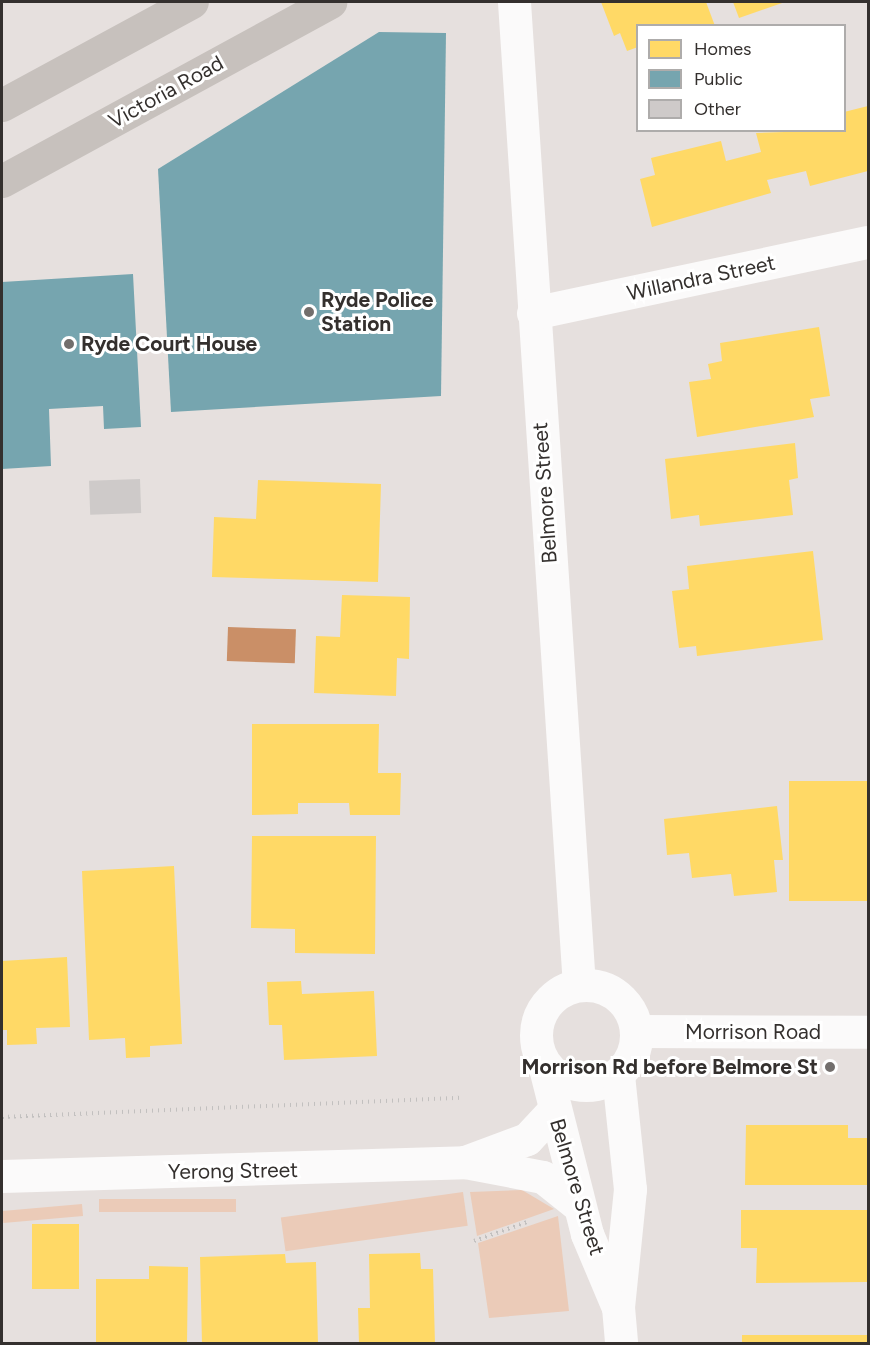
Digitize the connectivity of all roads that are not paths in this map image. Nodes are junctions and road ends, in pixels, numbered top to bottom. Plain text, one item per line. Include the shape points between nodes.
1 (192, 2) edge
2 (330, 2) edge
3 (514, 2) edge
4 (2, 105) edge
5 (2, 181) edge
6 (868, 242) edge
7 (533, 312) junction
8 (579, 985) junction
9 (637, 1031) junction
10 (868, 1032) edge
11 (544, 1064) junction
12 (618, 1075) junction
13 (554, 1110) junction
14 (465, 1162) junction
15 (2, 1176) edge
16 (579, 1205) junction
17 (618, 1307) junction
18 (621, 1344) edge

1 - 4 highway
2 - 5 highway, Victoria Road
3 - 7 street, Belmore Street
6 - 7 street, Willandra Street
7 - 8 street, Belmore Street
8 - 9 street via 612,991 624,1001
8 - 11 street via 562,990 540,1015 537,1048
9 - 10 street, Morrison Road
9 - 12 street via 635,1047
11 - 12 street via 572,1084 604,1083
11 - 13 street, Belmore Street
12 - 17 street, Belmore Street via 630,1189
13 - 14 street, Yerong Street via 527,1138
13 - 16 street, Belmore Street
14 - 15 street, Yerong Street
14 - 16 street, Yerong Street via 543,1178
16 - 17 street, Belmore Street
17 - 18 street, Belmore Street

